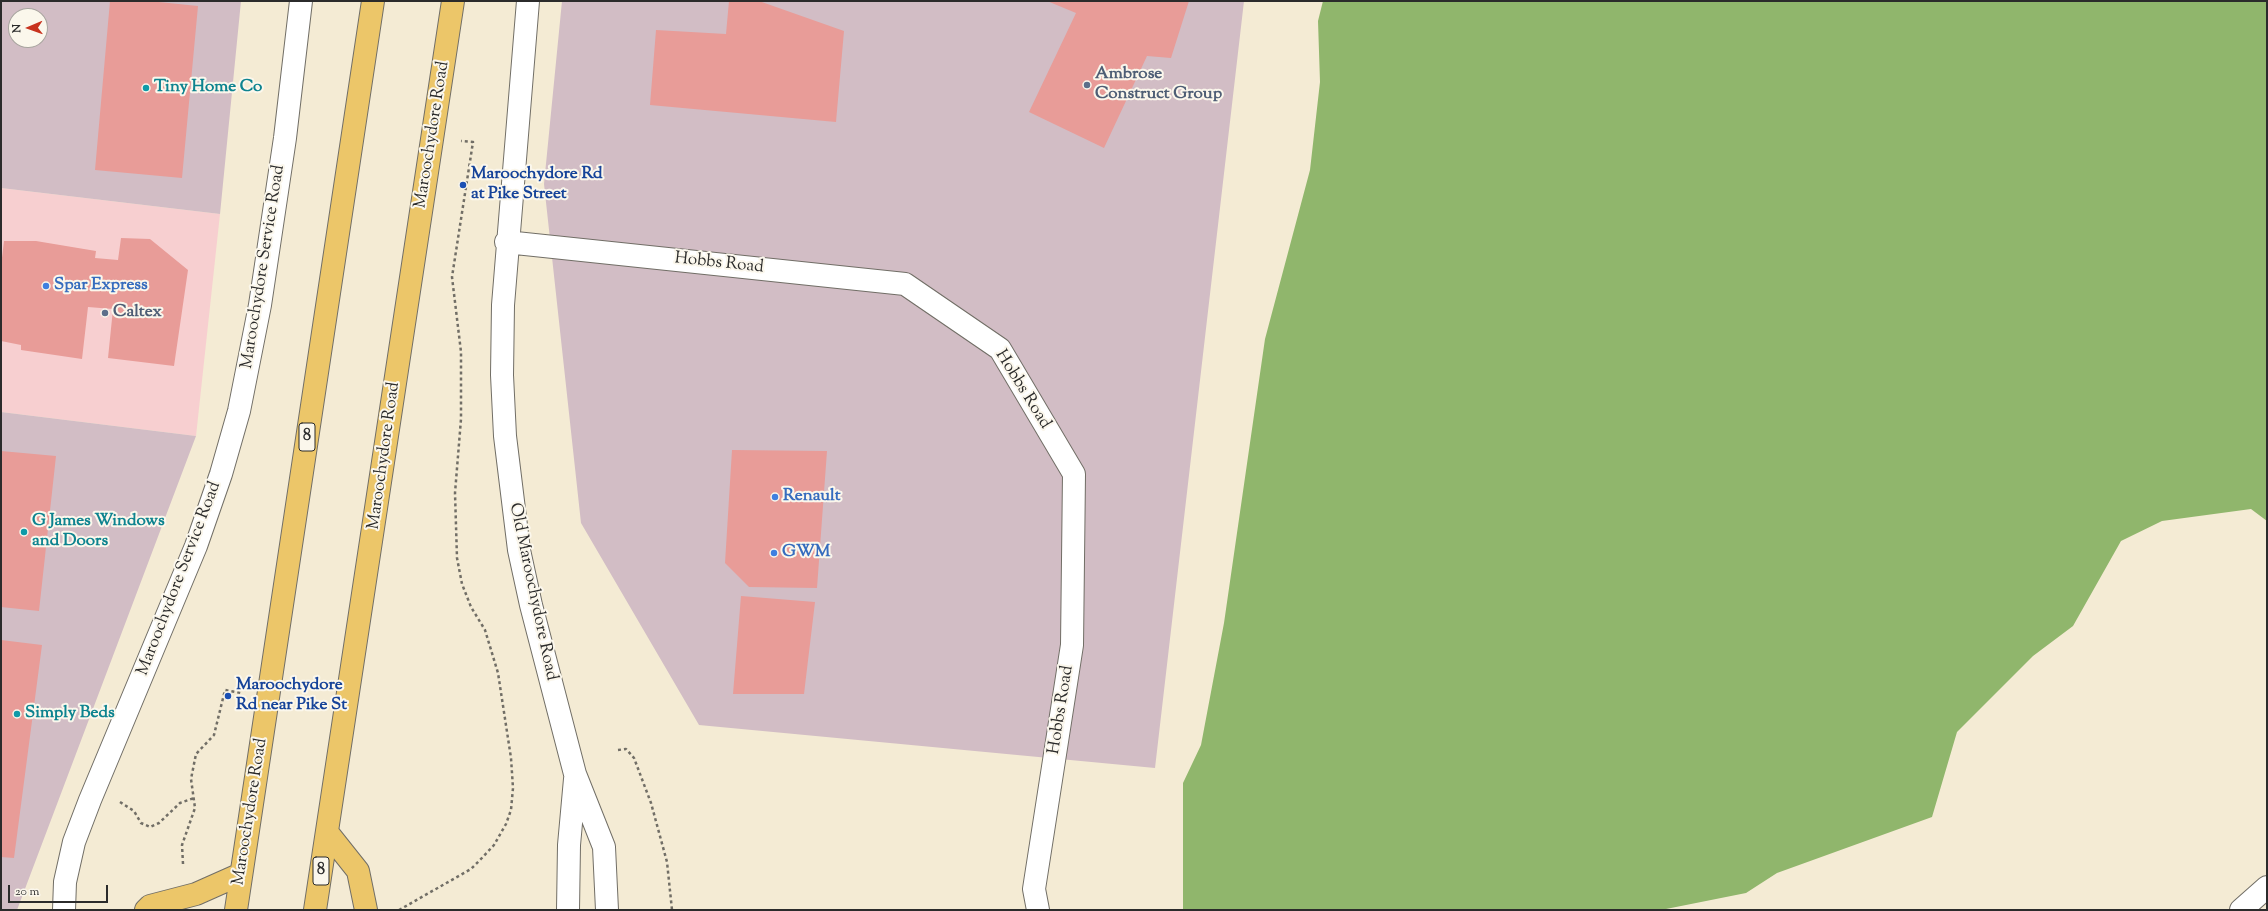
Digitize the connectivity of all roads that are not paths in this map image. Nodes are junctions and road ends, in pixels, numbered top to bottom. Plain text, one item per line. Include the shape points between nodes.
1 (301, 1) edge
2 (373, 1) edge
3 (453, 1) edge
4 (528, 1) edge
5 (506, 242) junction
6 (575, 774) junction
7 (327, 832) junction
8 (241, 874) junction
9 (2267, 886) edge
10 (64, 910) edge
11 (146, 910) edge
12 (236, 910) edge
13 (315, 910) edge
14 (366, 910) edge
15 (568, 910) edge
16 (607, 910) edge
17 (1038, 910) edge
18 (2240, 910) edge

1 - 10 street, Maroochydore Service Road via 283,153 260,305 239,411 196,546 74,842 65,882
2 - 8 highway, Maroochydore Road / 8
3 - 7 highway, Maroochydore Road / 8
4 - 5 street, Old Maroochydore Road
5 - 6 street, Old Maroochydore Road via 502,305 502,375 511,496 531,605
5 - 17 street, Hobbs Road via 905,284 1000,349 1074,474 1072,645 1034,889
6 - 15 street, Old Maroochydore Road via 569,845
6 - 16 street, Old Maroochydore Road via 604,847
7 - 13 highway, Maroochydore Road / 8
7 - 14 highway via 358,871
8 - 11 highway via 196,894 150,906
8 - 12 highway, Maroochydore Road / 8
9 - 18 street

